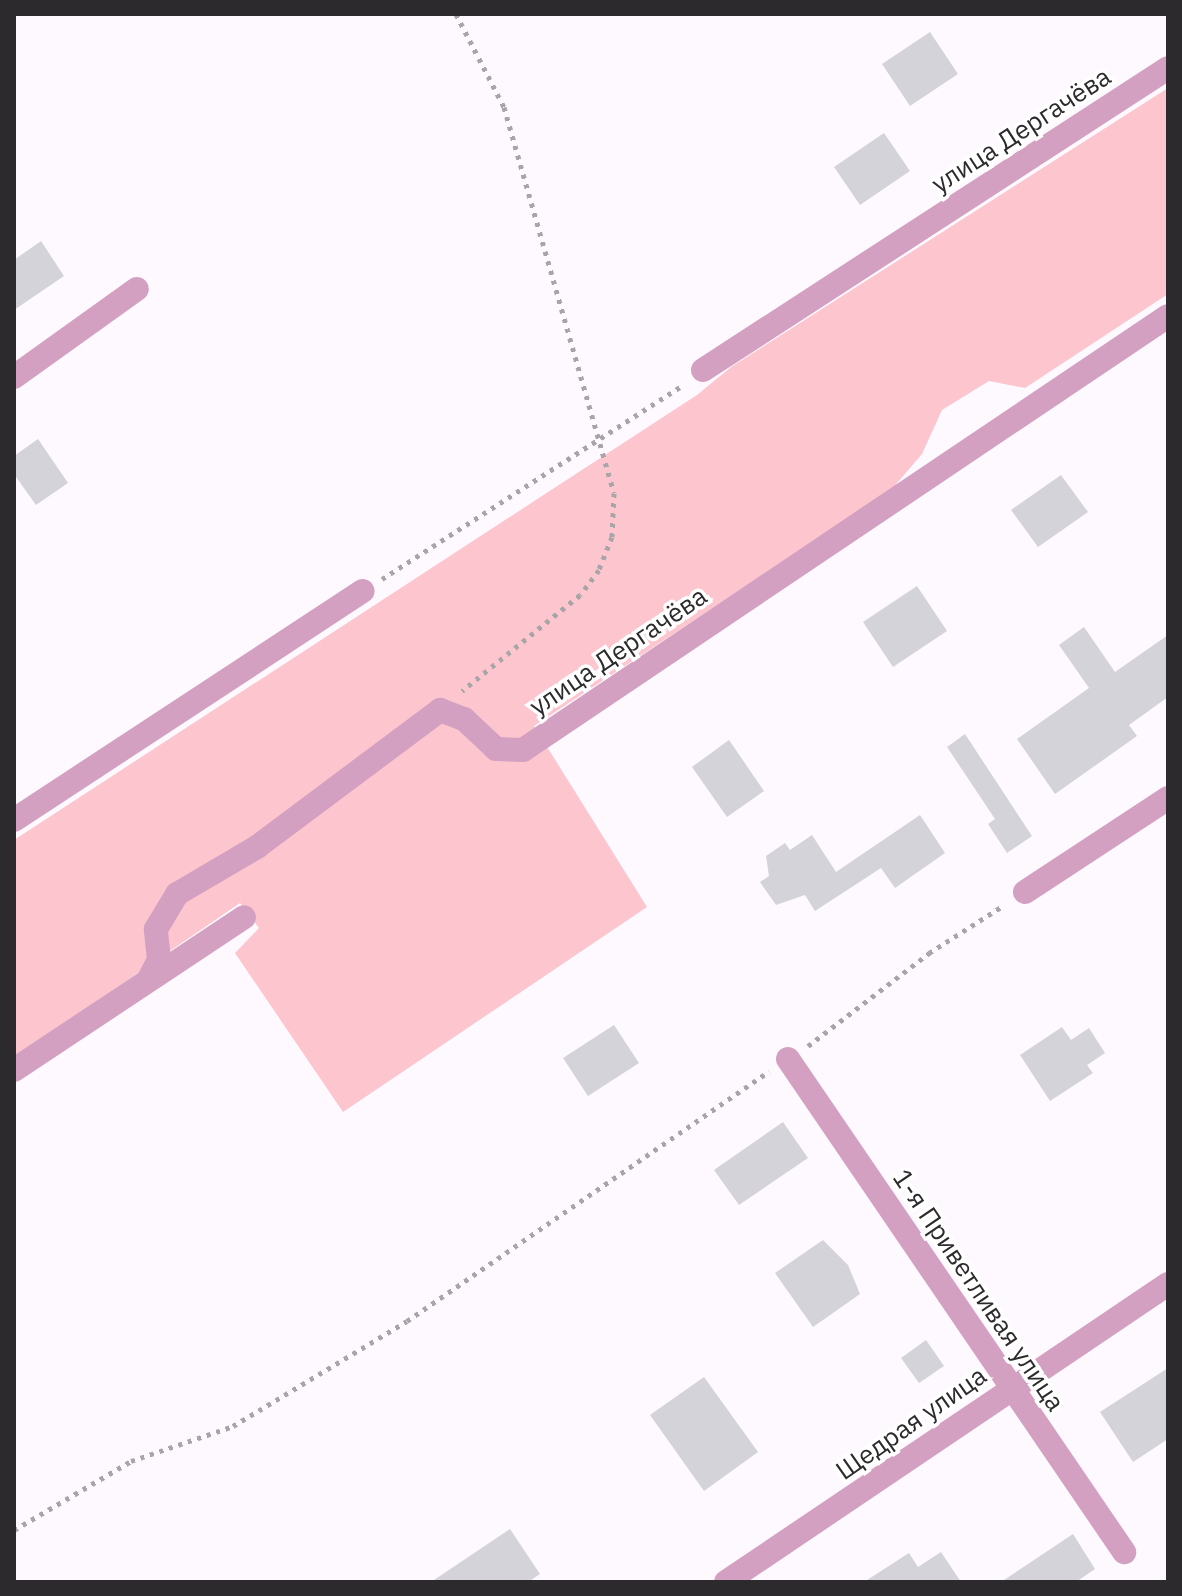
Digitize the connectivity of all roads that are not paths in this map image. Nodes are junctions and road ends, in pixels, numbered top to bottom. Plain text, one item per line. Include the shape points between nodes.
1 (1168, 68) edge
2 (137, 289) dead end
3 (1168, 316) edge
4 (703, 370) road end
5 (14, 377) edge
6 (363, 591) road end
7 (1168, 798) edge
8 (14, 820) edge
9 (1025, 892) road end
10 (244, 917) dead end
11 (150, 977) junction
12 (788, 1059) road end
13 (14, 1070) edge
14 (1168, 1284) edge
15 (1011, 1387) junction
16 (1124, 1552) dead end
17 (726, 1582) edge

1 - 4 street, улица Дергачёва
2 - 5 street
3 - 11 street, улица Дергачёва via 523,750 496,749 464,719 440,710 257,847 177,894 156,929 159,960
6 - 8 street
7 - 9 street
10 - 11 street
11 - 13 street
12 - 15 street, 1-я Приветливая улица
14 - 15 street, Щедрая улица
15 - 16 street, 1-я Приветливая улица
15 - 17 street, Щедрая улица

